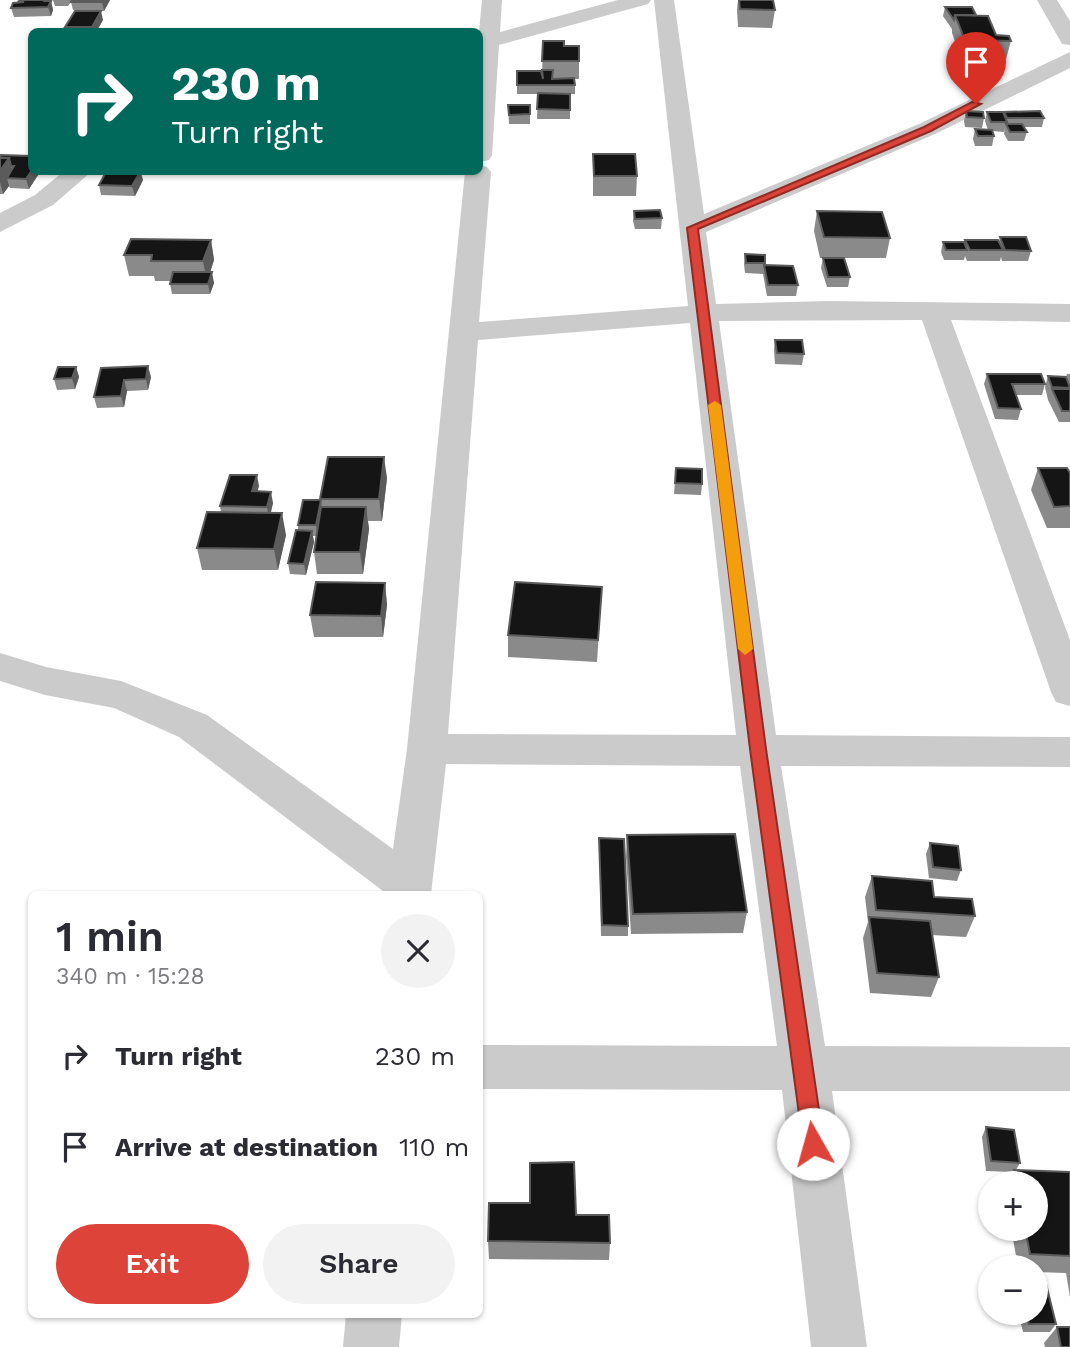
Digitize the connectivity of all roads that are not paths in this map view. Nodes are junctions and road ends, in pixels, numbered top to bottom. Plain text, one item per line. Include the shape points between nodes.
1 (492, 0) edge
2 (641, 0) edge
3 (664, 0) edge
4 (1047, 0) edge
5 (1070, 39) edge
6 (484, 42) edge
7 (1070, 59) edge
8 (483, 70) edge
9 (74, 175) edge
10 (478, 175) edge
11 (0, 224) edge
12 (693, 228) junction
13 (933, 311) junction
14 (703, 313) junction
15 (1070, 313) edge
16 (466, 332) junction
17 (0, 667) edge
18 (1070, 692) edge
19 (428, 749) junction
20 (758, 749) junction
21 (1070, 752) edge
22 (409, 889) edge
23 (483, 1067) edge
24 (804, 1068) junction
25 (1070, 1069) edge
26 (374, 1318) edge
27 (371, 1347) edge
28 (839, 1347) edge

1 - 6 street
2 - 6 street
3 - 12 street
4 - 5 street
6 - 8 street
7 - 12 street via 927,129
9 - 11 street via 44,200
10 - 16 street
12 - 14 street
13 - 14 street
13 - 15 street
13 - 18 street
14 - 16 street
14 - 20 street
16 - 19 street
17 - 22 street via 121,695 193,726
19 - 20 street
19 - 22 street
20 - 21 street
20 - 24 street
23 - 24 street
24 - 25 street
24 - 28 street
26 - 27 street

